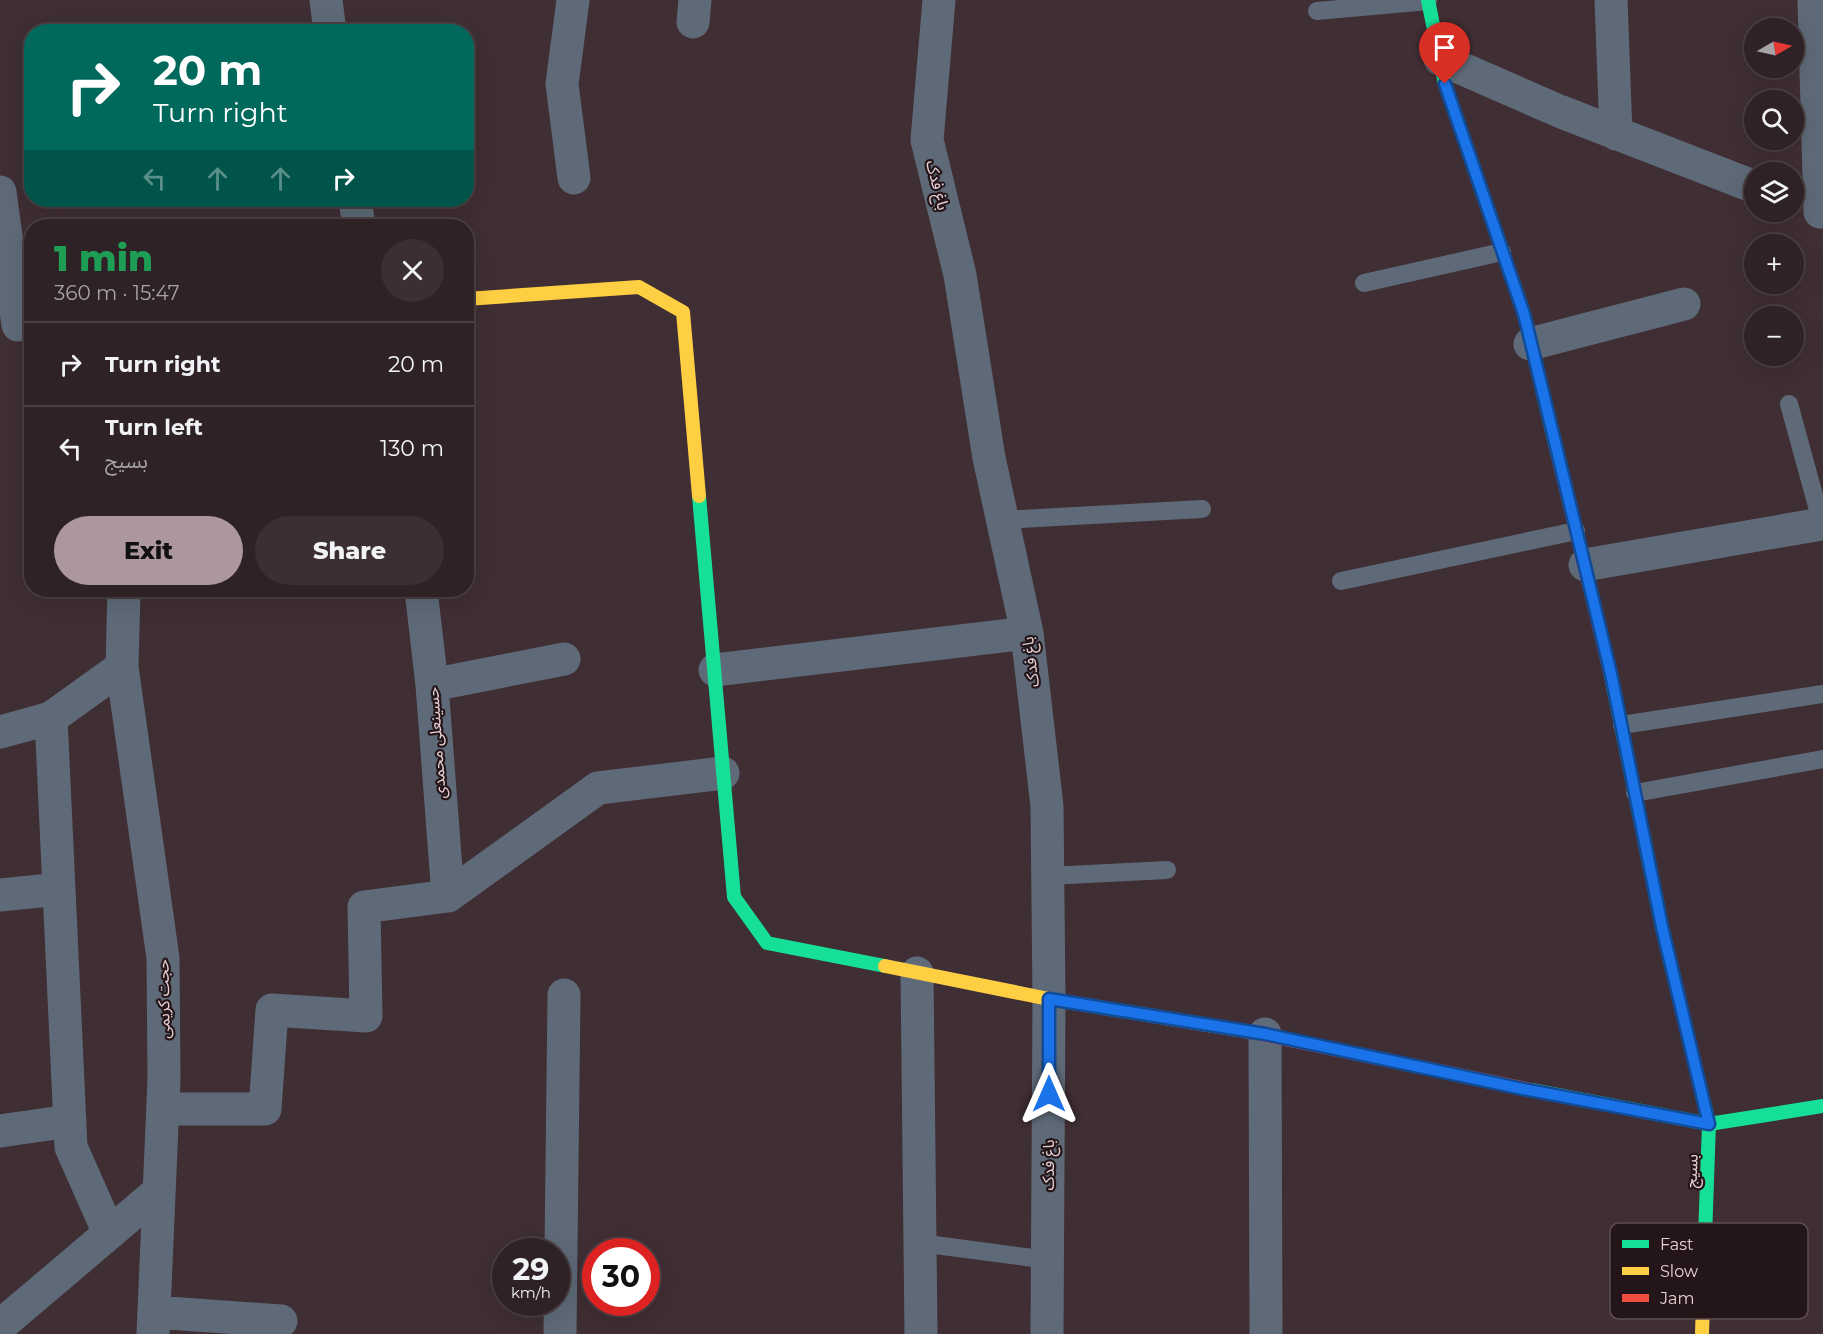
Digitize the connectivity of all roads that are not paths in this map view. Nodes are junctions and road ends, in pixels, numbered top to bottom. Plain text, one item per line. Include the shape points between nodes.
1 (326, 0) edge
2 (573, 0) edge
3 (939, 0) edge
4 (1611, 0) edge
5 (1814, 0) edge
6 (1428, 1) edge
7 (1317, 11) dead end
8 (329, 24) edge
9 (1440, 58) junction
10 (1616, 134) junction
11 (574, 178) dead end
12 (1744, 183) edge
13 (0, 192) edge
14 (1812, 209) edge
15 (1502, 252) junction
16 (1364, 283) dead end
17 (474, 298) edge
18 (1684, 304) dead end
19 (17, 325) edge
20 (1530, 344) junction
21 (1789, 404) dead end
22 (1202, 509) dead end
23 (1003, 520) junction
24 (1822, 526) edge
25 (1576, 531) junction
26 (1585, 566) junction
27 (1341, 581) dead end
28 (124, 597) edge
29 (422, 597) edge
30 (1027, 633) junction
31 (564, 659) dead end
32 (122, 667) junction
33 (715, 670) junction
34 (432, 685) junction
35 (1823, 694) edge
36 (51, 718) junction
37 (1622, 725) junction
38 (0, 732) edge
39 (1823, 759) edge
40 (723, 773) junction
41 (1635, 793) junction
42 (1167, 870) dead end
43 (1048, 876) junction
44 (59, 889) junction
45 (0, 895) edge
46 (448, 896) junction
47 (917, 972) junction
48 (564, 995) dead end
49 (1049, 999) junction
50 (1265, 1034) junction
51 (1823, 1106) edge
52 (163, 1109) junction
53 (70, 1121) junction
54 (1709, 1124) junction
55 (0, 1131) edge
56 (159, 1191) junction
57 (1706, 1223) edge
58 (109, 1233) junction
59 (920, 1244) junction
60 (1048, 1260) junction
61 (1702, 1319) edge
62 (281, 1321) dead end
63 (154, 1323) edge
64 (0, 1326) edge
65 (560, 1334) edge
66 (921, 1334) edge
67 (1047, 1334) edge
68 (1266, 1334) edge
69 (1702, 1334) edge

1 - 8 street
2 - 11 street via 562,84
3 - 23 street, باغ فدک via 927,140 960,274 989,458
4 - 10 street
5 - 14 street
6 - 7 lane
6 - 9 street, بسیج
9 - 10 street
9 - 15 street, بسیج via 1445,84
10 - 12 street
13 - 19 street
15 - 16 lane
15 - 20 street, بسیج
17 - 33 street via 639,287 683,312
18 - 20 street
20 - 25 street, بسیج
21 - 24 lane
22 - 23 lane
23 - 30 street, باغ فدک
24 - 26 street
25 - 26 street, بسیج
25 - 27 lane
26 - 37 street, بسیج
28 - 32 street, حجت کریمی
29 - 34 street, حسینعلی محمدی
30 - 33 street
30 - 43 street, باغ فدک via 1047,806
31 - 34 street
32 - 36 street
32 - 52 street, حجت کریمی via 163,958
33 - 40 street
34 - 46 street, حسینعلی محمدی
35 - 37 lane
36 - 38 street
36 - 44 street
37 - 41 street, بسیج
39 - 41 lane
40 - 46 street via 598,788
40 - 47 street via 734,897 767,943
41 - 54 street, بسیج
42 - 43 lane
43 - 49 street, باغ فدک
44 - 45 street
44 - 53 street
46 - 52 street via 364,907 366,1016 272,1010 265,1109
47 - 49 street
47 - 59 street
48 - 65 street
49 - 50 street
49 - 60 street, باغ فدک
50 - 54 street
50 - 68 street
51 - 54 street
52 - 56 street, حجت کریمی
53 - 55 street
53 - 58 street via 71,1147
54 - 57 street, بسیج
56 - 58 street
56 - 63 street, حجت کریمی
58 - 64 street
59 - 60 lane
59 - 66 street
60 - 67 street, باغ فدک
61 - 69 street, بسیج
62 - 63 street

